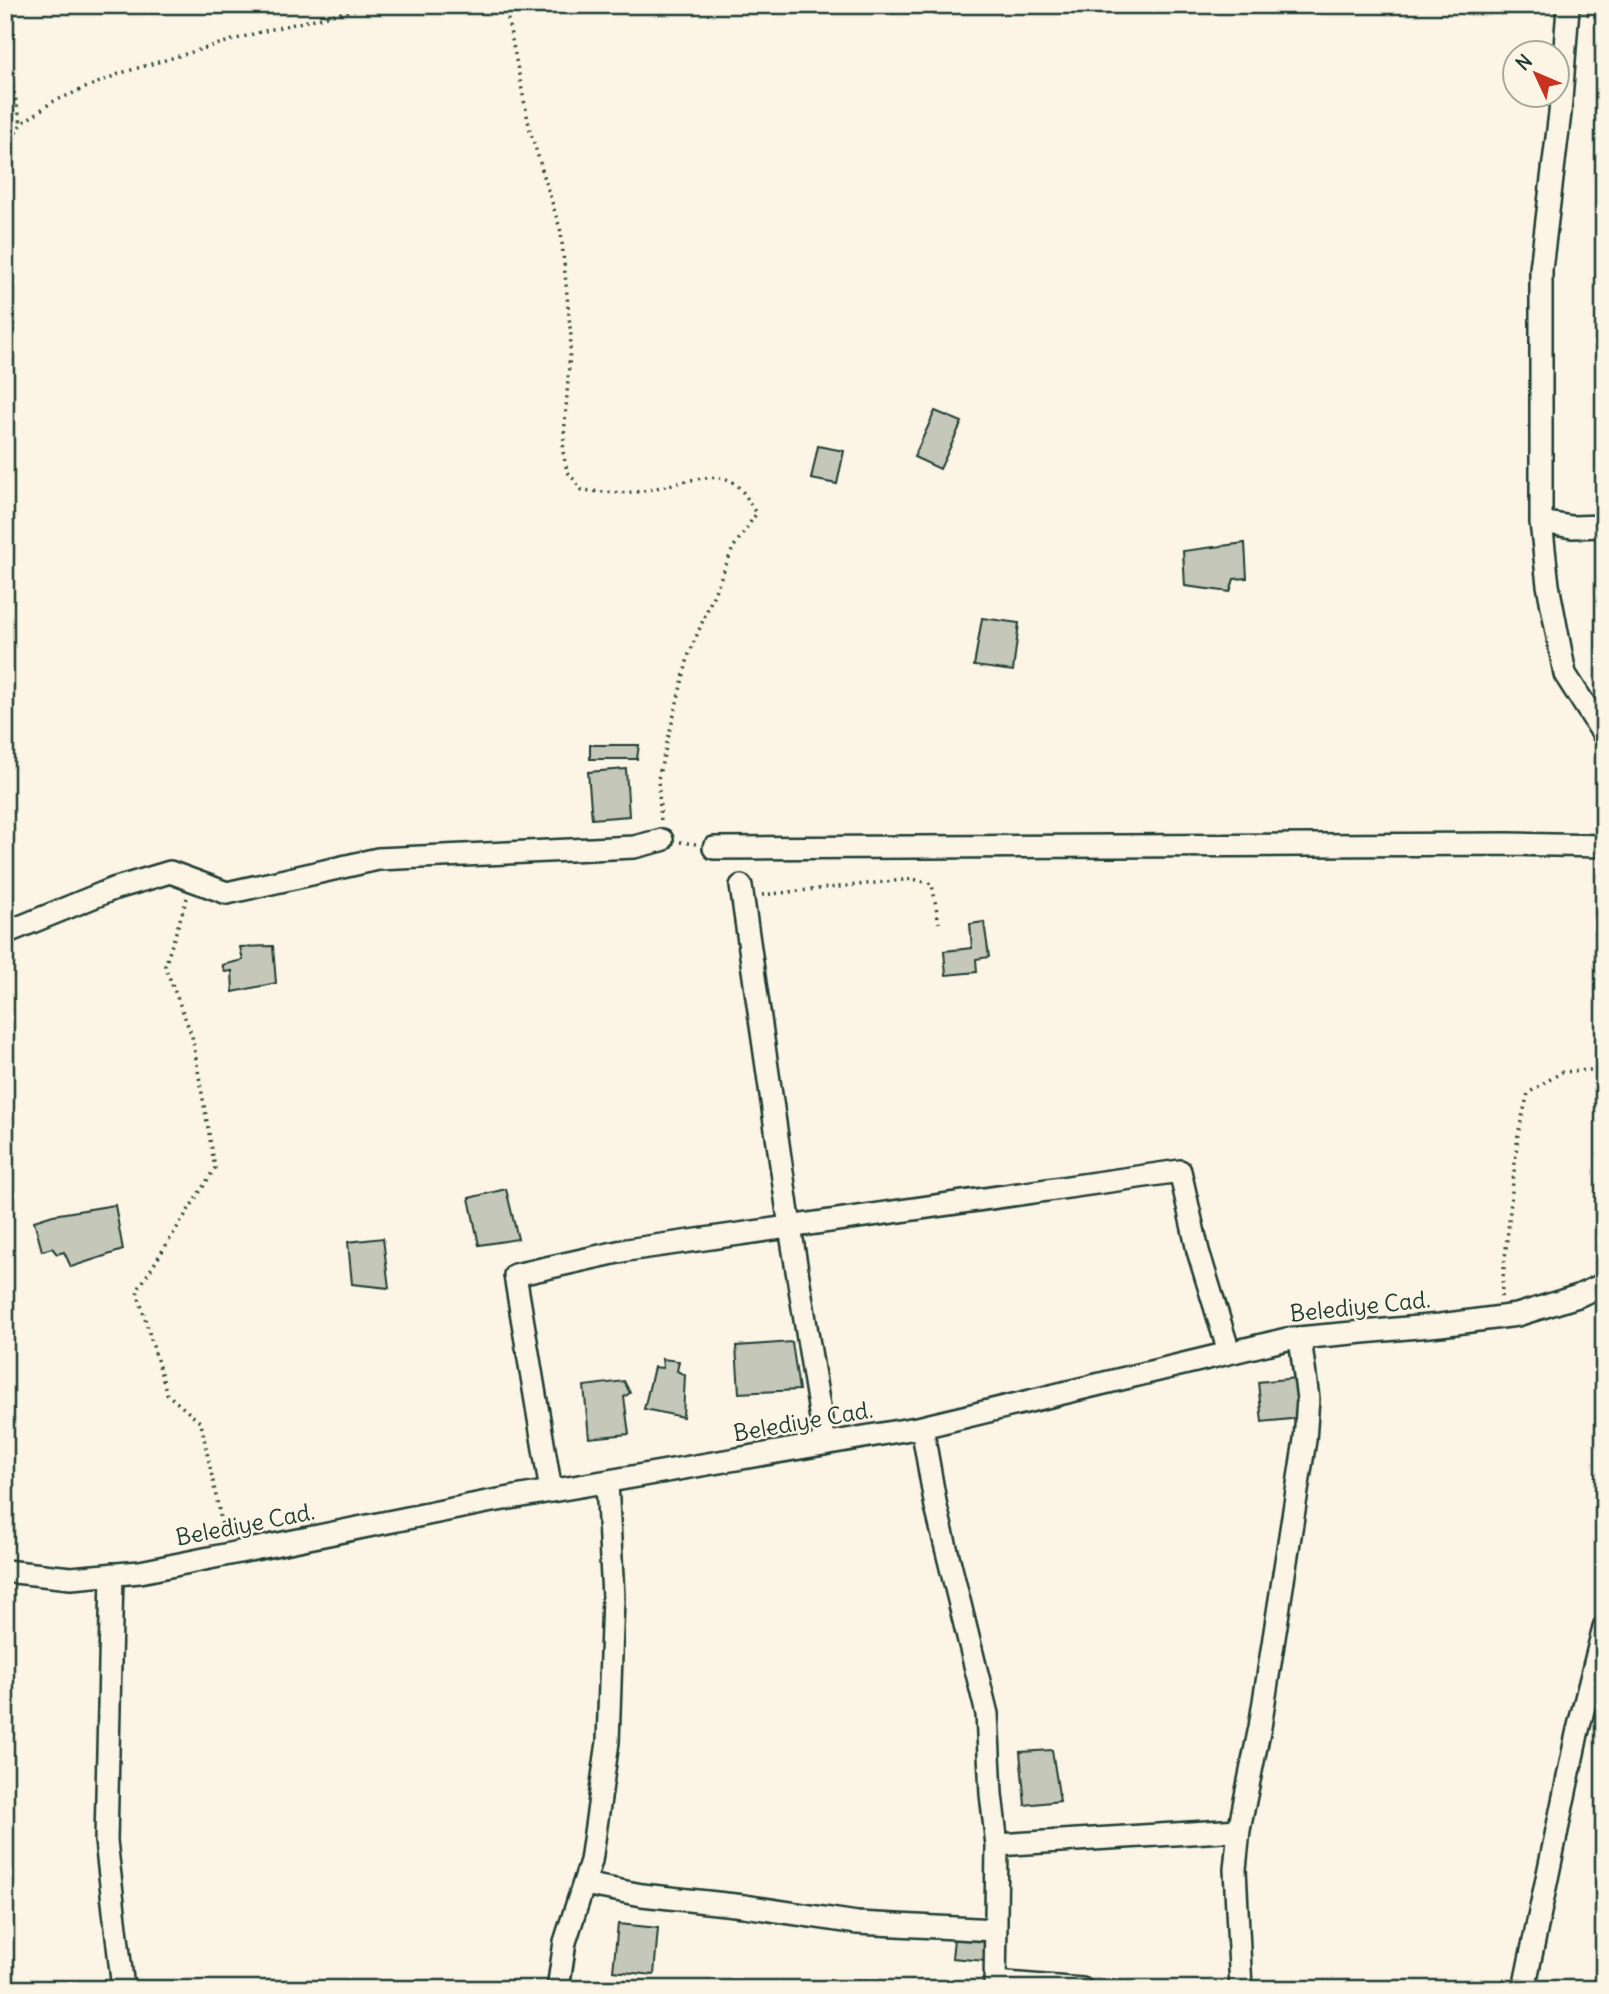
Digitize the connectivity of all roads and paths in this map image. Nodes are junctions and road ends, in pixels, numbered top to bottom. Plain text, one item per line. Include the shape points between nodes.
1 (374, 5) edge
2 (505, 5) edge
3 (1568, 8) dead end
4 (5, 51) edge
5 (21, 124) junction
6 (5, 151) edge
7 (1541, 522) junction
8 (1604, 526) edge
9 (5, 733) edge
10 (1604, 735) edge
11 (14, 741) dead end
12 (662, 840) junction
13 (1604, 846) edge
14 (714, 848) joint
15 (193, 880) junction
16 (742, 891) joint
17 (939, 923) dead end
18 (5, 933) edge
19 (1604, 1069) edge
20 (790, 1227) junction
21 (1604, 1284) edge
22 (1499, 1317) junction
23 (1300, 1338) junction
24 (1229, 1352) junction
25 (922, 1427) junction
26 (825, 1444) junction
27 (607, 1482) junction
28 (551, 1492) junction
29 (228, 1555) junction
30 (5, 1571) edge
31 (111, 1574) junction
32 (1604, 1627) edge
33 (1239, 1830) junction
34 (998, 1844) junction
35 (584, 1884) junction
36 (996, 1930) junction
37 (995, 1986) edge
38 (122, 1989) edge
39 (558, 1989) edge
40 (1082, 1989) edge
41 (1241, 1989) edge
42 (1524, 1989) edge

1 - 5 path via 260,32 121,73 52,102
2 - 12 path via 530,130 561,232 571,337 563,452 567,471 582,490 607,492 642,491 698,478 729,480 756,514 733,548 689,654 658,779
3 - 7 street via 1541,269
4 - 5 path
5 - 6 path
7 - 8 street
7 - 10 street via 1565,674
9 - 11 path
12 - 14 path
12 - 15 street via 634,848 378,859 227,893
13 - 14 street
15 - 18 street via 170,872 113,889
15 - 29 path via 165,966 192,1036 215,1168 137,1291 167,1394 201,1423
16 - 17 path via 913,879 932,884
16 - 20 street
19 - 22 path via 1562,1072 1528,1093 1518,1134
20 - 24 street via 1180,1171 1198,1251
20 - 26 street
20 - 28 street via 627,1250 515,1275
21 - 22 street, Belediye Cad. via 1578,1296
22 - 23 street, Belediye Cad.
23 - 24 street, Belediye Cad.
23 - 33 street via 1308,1399 1305,1440 1260,1727
24 - 25 street, Belediye Cad.
25 - 26 street, Belediye Cad.
25 - 34 street via 936,1507 987,1714
26 - 27 street, Belediye Cad.
27 - 28 street, Belediye Cad.
27 - 35 street via 613,1597 608,1742
28 - 29 street, Belediye Cad.
29 - 31 street, Belediye Cad.
30 - 31 street, Belediye Cad. via 71,1578
31 - 38 street via 106,1841
32 - 42 street
33 - 34 street
33 - 41 street
34 - 36 street
35 - 36 street via 857,1923
35 - 39 street via 565,1942
36 - 37 street
37 - 40 street

